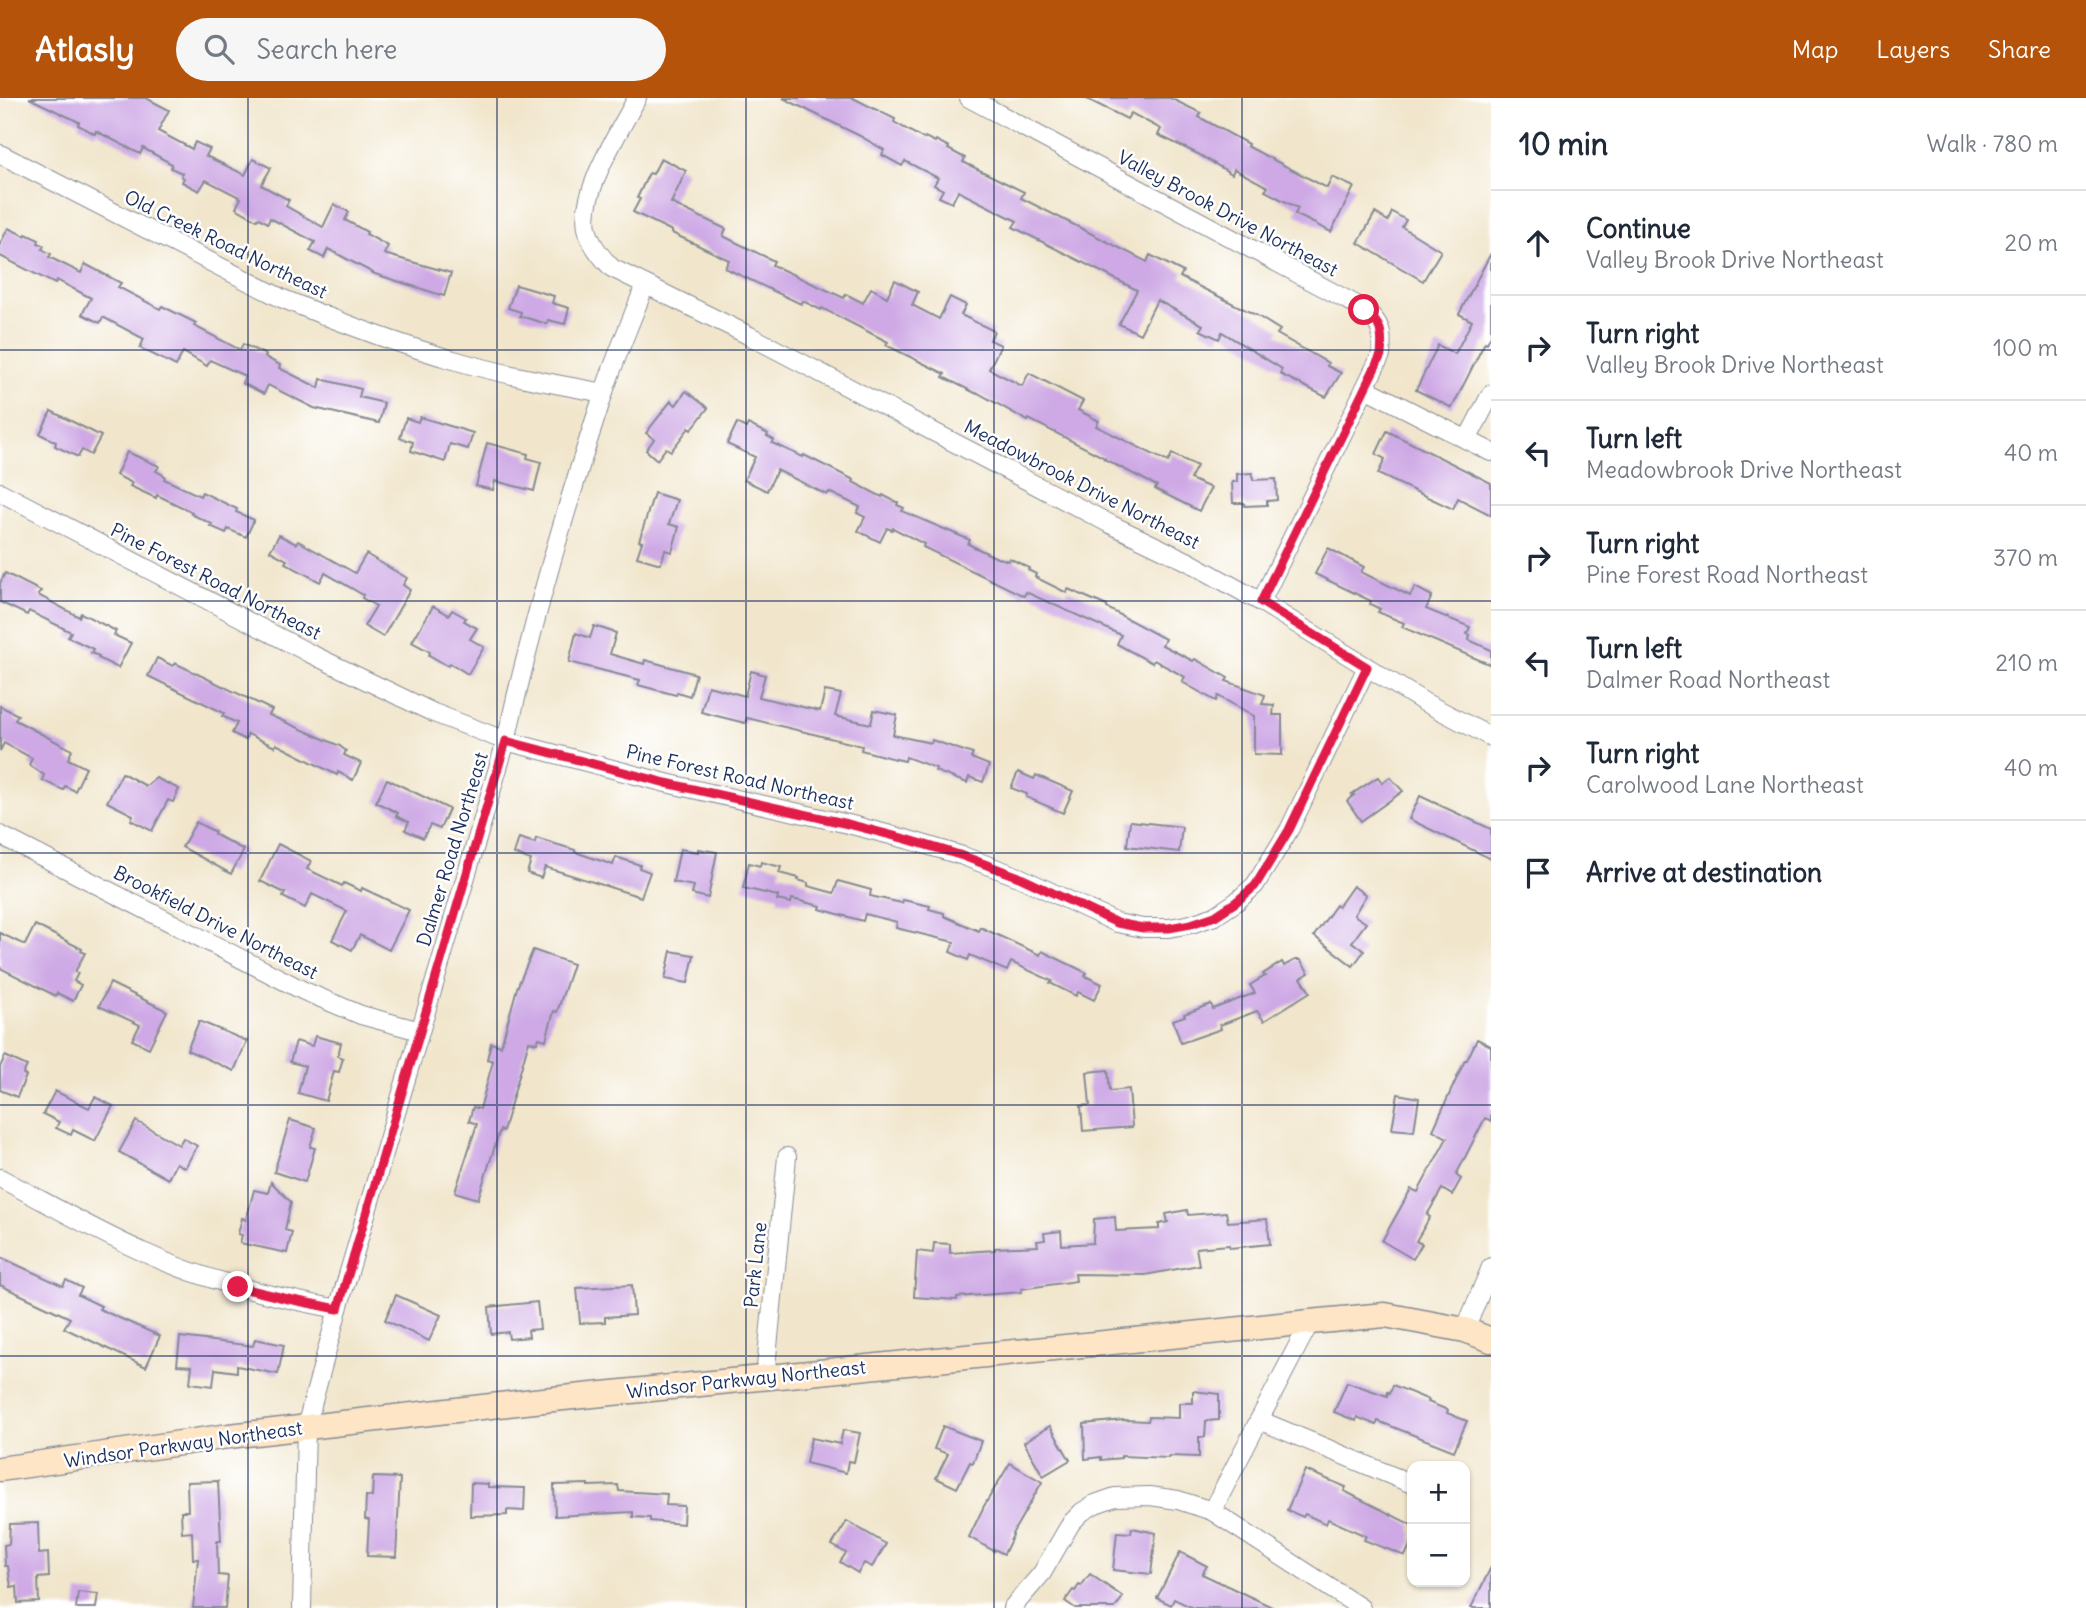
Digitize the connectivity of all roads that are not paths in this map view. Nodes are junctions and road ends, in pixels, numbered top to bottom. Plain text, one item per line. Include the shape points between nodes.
1 (637, 98) edge
2 (969, 98) edge
3 (0, 154) edge
4 (645, 285) junction
5 (1365, 388) junction
6 (604, 393) junction
7 (1491, 394) edge
8 (1466, 440) junction
9 (1491, 452) edge
10 (0, 492) edge
11 (1261, 602) junction
12 (1367, 667) junction
13 (1491, 737) edge
14 (506, 741) junction
15 (0, 835) edge
16 (420, 1031) junction
17 (787, 1157) dead end
18 (0, 1178) edge
19 (1491, 1267) edge
20 (338, 1309) junction
21 (1310, 1322) junction
22 (1465, 1330) junction
23 (1491, 1340) edge
24 (765, 1377) junction
25 (1259, 1420) junction
26 (306, 1427) junction
27 (0, 1469) edge
28 (1407, 1482) edge
29 (1212, 1511) junction
30 (302, 1608) edge
31 (1012, 1608) edge
32 (1361, 1608) edge

1 - 4 street via 587,201 587,228 597,253 612,268
2 - 5 street, Valley Brook Drive Northeast via 1364,310 1383,336 1381,355
3 - 6 street, Old Creek Road Northeast via 320,315 460,362
4 - 6 street, Dalmer Road Northeast
4 - 11 street, Meadowbrook Drive Northeast
5 - 8 street
5 - 11 street, Valley Brook Drive Northeast
6 - 14 street, Dalmer Road Northeast via 541,596
7 - 8 street
8 - 9 street
10 - 14 street, Pine Forest Road Northeast via 309,653 434,713
11 - 12 street, Meadowbrook Drive Northeast
12 - 13 street, Meadowbrook Drive Northeast
12 - 14 street, Pine Forest Road Northeast via 1289,830 1255,886 1215,916 1169,928 1117,923 1019,877 906,839
14 - 16 street, Dalmer Road Northeast
15 - 16 street, Brookfield Drive Northeast via 304,991 362,1015
16 - 20 street, Dalmer Road Northeast
17 - 24 street, Park Lane
18 - 20 street via 143,1252 190,1271 238,1287
19 - 22 street
20 - 26 street, Dalmer Road Northeast
21 - 22 street, Windsor Parkway Northeast via 1385,1315
21 - 24 street, Windsor Parkway Northeast
21 - 25 street
22 - 23 street, Windsor Parkway Northeast
24 - 26 street, Windsor Parkway Northeast
25 - 28 street
25 - 29 street
26 - 27 street, Windsor Parkway Northeast
26 - 30 street, Dalmer Road Northeast
29 - 31 street via 1150,1496 1095,1503 1071,1523 1042,1573
29 - 32 street

